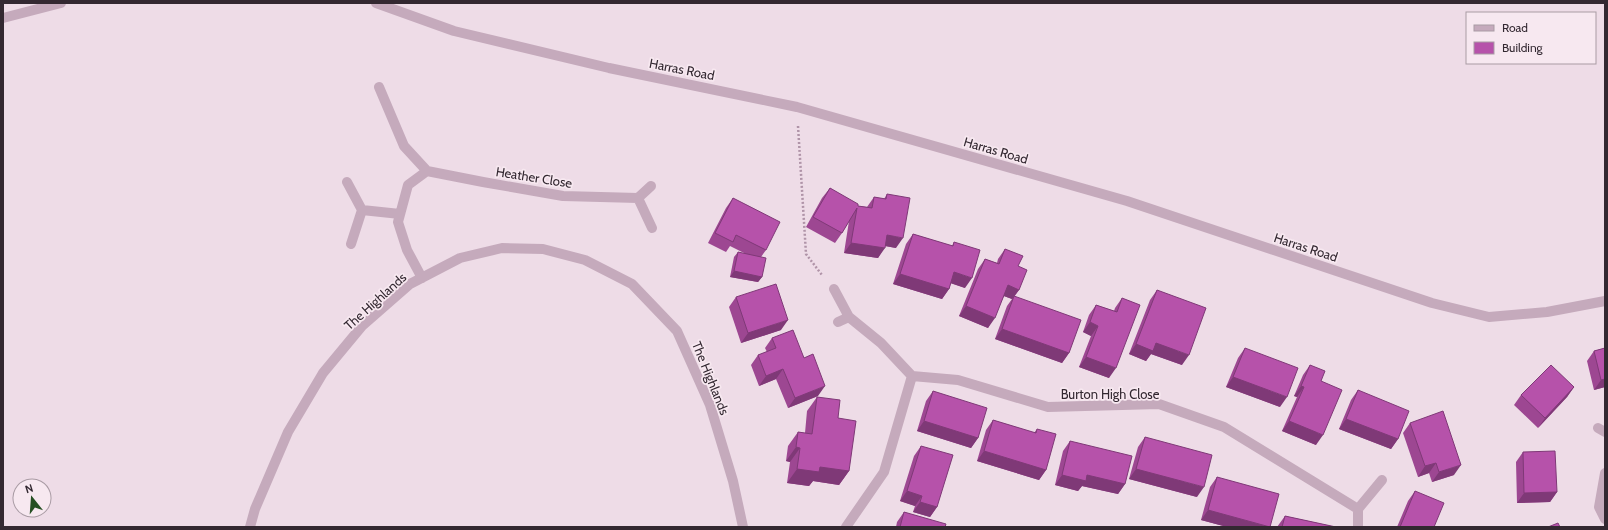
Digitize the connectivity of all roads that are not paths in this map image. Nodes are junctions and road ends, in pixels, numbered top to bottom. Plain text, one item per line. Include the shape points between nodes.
1 (376, 3) edge
2 (56, 4) edge
3 (3, 18) edge
4 (379, 87) dead end
5 (427, 171) junction
6 (347, 182) dead end
7 (651, 186) dead end
8 (638, 198) junction
9 (362, 210) junction
10 (400, 214) junction
11 (652, 228) dead end
12 (351, 244) dead end
13 (422, 278) junction
14 (834, 289) road end
15 (1605, 301) edge
16 (849, 317) junction
17 (838, 322) dead end
18 (912, 376) junction
19 (1605, 473) edge
20 (1382, 480) dead end
21 (1358, 509) junction
22 (1605, 519) edge
23 (250, 527) edge
24 (743, 527) edge
25 (846, 527) edge
26 (1358, 527) edge

1 - 15 street, Harras Road via 461,33 609,68 797,107 1127,201 1432,303 1489,317 1547,312
2 - 3 street
4 - 5 street via 404,146
5 - 8 street, Heather Close via 563,196
5 - 10 street via 408,185
6 - 9 street
7 - 8 street
8 - 11 street
9 - 10 street
9 - 12 street
10 - 13 street via 398,222 407,250
13 - 23 street, The Highlands via 410,284 362,326 324,373 288,432 255,509
13 - 24 street, The Highlands via 460,258 502,248 543,249 585,260 632,284 677,331 710,405 733,481
14 - 16 street
16 - 17 street
16 - 18 street via 881,343
18 - 21 street, Burton High Close via 958,380 1048,407 1160,404 1224,427
18 - 25 street via 884,472
19 - 22 street via 1599,507
20 - 21 street
21 - 26 street

